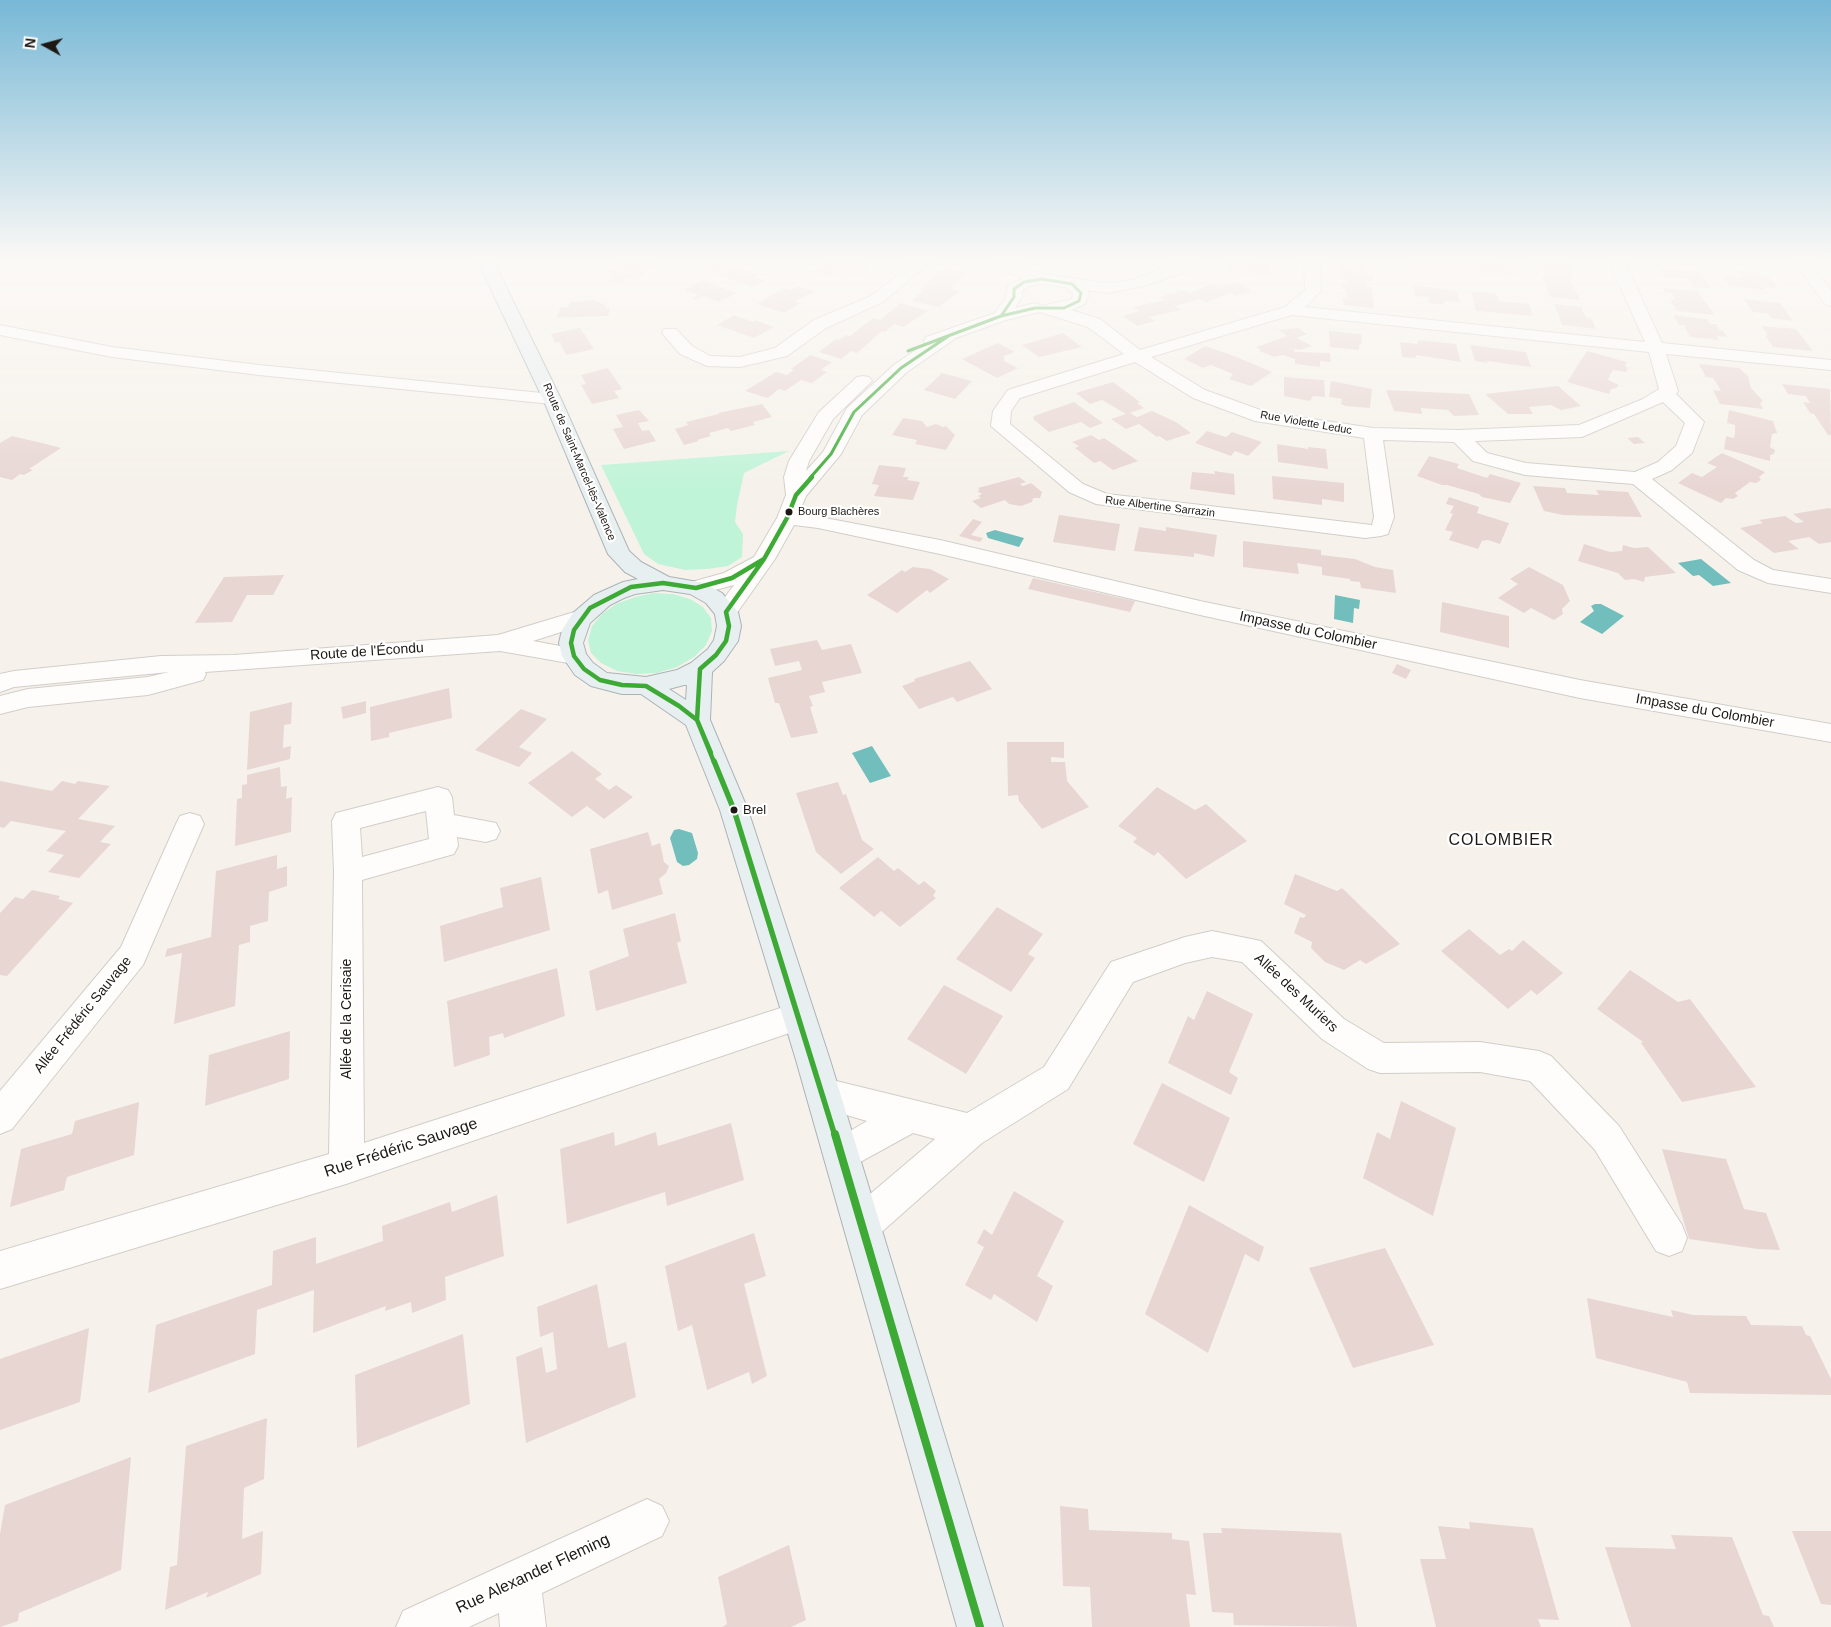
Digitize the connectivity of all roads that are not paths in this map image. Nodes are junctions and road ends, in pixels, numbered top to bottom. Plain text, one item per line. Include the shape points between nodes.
1 (40, 338) edge
2 (523, 338) edge
3 (675, 338) edge
4 (801, 338) edge
5 (942, 338) edge
6 (946, 338) edge
7 (1113, 338) edge
8 (1198, 338) edge
9 (1559, 338) edge
10 (1651, 338) edge
11 (1656, 348) junction
12 (1137, 356) junction
13 (1831, 365) edge
14 (1665, 394) junction
15 (552, 399) junction
16 (1373, 434) junction
17 (1459, 436) junction
18 (1638, 478) junction
19 (796, 495) junction
20 (787, 518) junction
21 (619, 554) junction
22 (764, 559) junction
23 (663, 583) junction
24 (1831, 586) edge
25 (696, 588) junction
26 (602, 600) junction
27 (726, 612) junction
28 (582, 618) junction
29 (500, 643) junction
30 (574, 656) junction
31 (234, 663) junction
32 (700, 669) junction
33 (0, 683) edge
34 (646, 686) junction
35 (0, 705) edge
36 (697, 720) junction
37 (1831, 733) edge
38 (190, 824) dead end
39 (441, 824) junction
40 (486, 831) dead end
41 (348, 872) junction
42 (799, 1016) junction
43 (824, 1094) junction
44 (910, 1116) junction
45 (0, 1117) edge
46 (970, 1131) junction
47 (842, 1155) junction
48 (346, 1166) junction
49 (863, 1224) junction
50 (1670, 1238) dead end
51 (0, 1270) edge
52 (647, 1521) dead end
53 (518, 1583) junction
54 (419, 1627) edge
55 (523, 1627) edge
56 (980, 1627) edge

1 - 15 street via 112,352 259,370
2 - 15 main road, Route de Saint-Marcel-lès-Valence
3 - 4 street via 686,350 707,361 740,362 781,352
5 - 19 street via 884,363 826,416 799,461 794,477
6 - 19 street via 901,368 854,412 831,454
7 - 12 street, Rue Violette Leduc
8 - 12 street
9 - 11 street
10 - 11 street
11 - 13 street
11 - 14 street via 1669,391
12 - 16 street, Rue Violette Leduc via 1199,394 1262,417
12 - 16 street, Rue Albertine Sarrazin via 1014,394 1002,411 1000,426 1076,488 1103,500 1365,532 1381,530 1384,517
14 - 17 street, Rue Violette Leduc via 1582,431
14 - 18 street via 1695,422 1685,449 1665,466
15 - 21 main road, Route de Saint-Marcel-lès-Valence
16 - 17 street, Rue Violette Leduc
17 - 18 street via 1480,457 1525,469
18 - 24 street via 1746,565 1768,576
19 - 20 street
20 - 22 street
20 - 37 street, Impasse du Colombier via 940,547 1200,608 1580,689
21 - 23 main road, Route de Saint-Marcel-lès-Valence via 633,567
21 - 26 main road, Route de Saint-Marcel-lès-Valence
22 - 25 street via 732,578
22 - 27 street
23 - 25 main road
23 - 26 main road via 631,587
25 - 27 main road via 714,598
26 - 28 main road
27 - 32 main road via 729,626 726,641 716,656
28 - 29 street, Route de l'Écondu
28 - 30 main road via 571,643
29 - 30 street, Route de l'Écondu
29 - 31 street, Route de l'Écondu
30 - 34 main road via 584,670 600,680
31 - 33 street, Route de l'Écondu via 160,664
31 - 35 street, Route de l'Écondu via 148,686 28,698
32 - 34 main road via 684,677
32 - 36 main road
34 - 36 main road
36 - 42 main road via 734,810
38 - 45 street, Allée Frédéric Sauvage via 132,956
39 - 40 street
39 - 41 street, Allée de la Cerisaie via 444,846
39 - 41 street, Allée de la Cerisaie via 438,797 346,822
41 - 48 street, Allée de la Cerisaie
42 - 43 main road
42 - 48 street, Rue Frédéric Sauvage
43 - 44 street
43 - 47 main road
44 - 46 street
44 - 47 street
46 - 49 street, Allée des Muriers
46 - 50 street, Allée des Muriers via 1056,1078 1122,972 1212,944 1250,950 1333,1029 1380,1058 1480,1056 1539,1067 1607,1138
47 - 49 main road
48 - 51 street, Rue Frédéric Sauvage
49 - 56 main road
52 - 53 street, Rue Alexander Fleming
53 - 54 street, Rue Alexander Fleming
53 - 55 street

